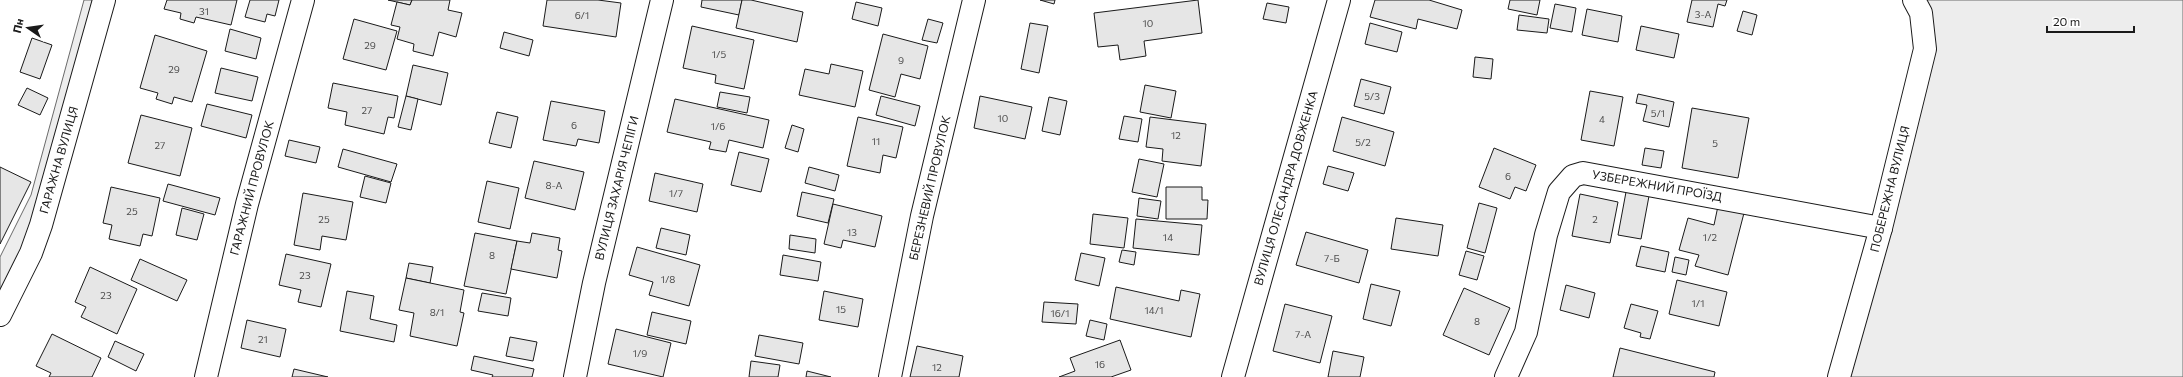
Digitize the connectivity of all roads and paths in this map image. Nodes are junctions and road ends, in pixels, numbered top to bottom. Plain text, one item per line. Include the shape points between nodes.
1 (104, 0) edge
2 (303, 0) edge
3 (662, 0) edge
4 (974, 0) edge
5 (1339, 0) edge
6 (1914, 0) edge
7 (1881, 228) junction
8 (0, 315) edge
9 (206, 377) edge
10 (575, 377) edge
11 (890, 377) edge
12 (1233, 377) edge
13 (1506, 377) edge
14 (1839, 377) edge

1 - 8 street, ГАРАЖНА ВУЛИЦЯ via 41,225 31,253
2 - 9 street, ГАРАЖНИЙ ПРОВУЛОК via 246,204
3 - 10 street, ВУЛИЦЯ ЗАХАРІЯ ЧЕПІГИ via 594,283
4 - 11 street, БЕРЕЗНЕВИЙ ПРОВУЛОК via 922,216
5 - 12 street, ВУЛИЦЯ ОЛЕСАНДРА ДОВЖЕНКА
6 - 7 street, ПОБЕРЕЖНА ВУЛИЦЯ via 1921,13 1925,49
7 - 13 street, УЗБЕРЕЖНИЙ ПРОЇЗД via 1583,172 1573,176 1559,192 1546,236 1526,332
7 - 14 street, ПОБЕРЕЖНА ВУЛИЦЯ

